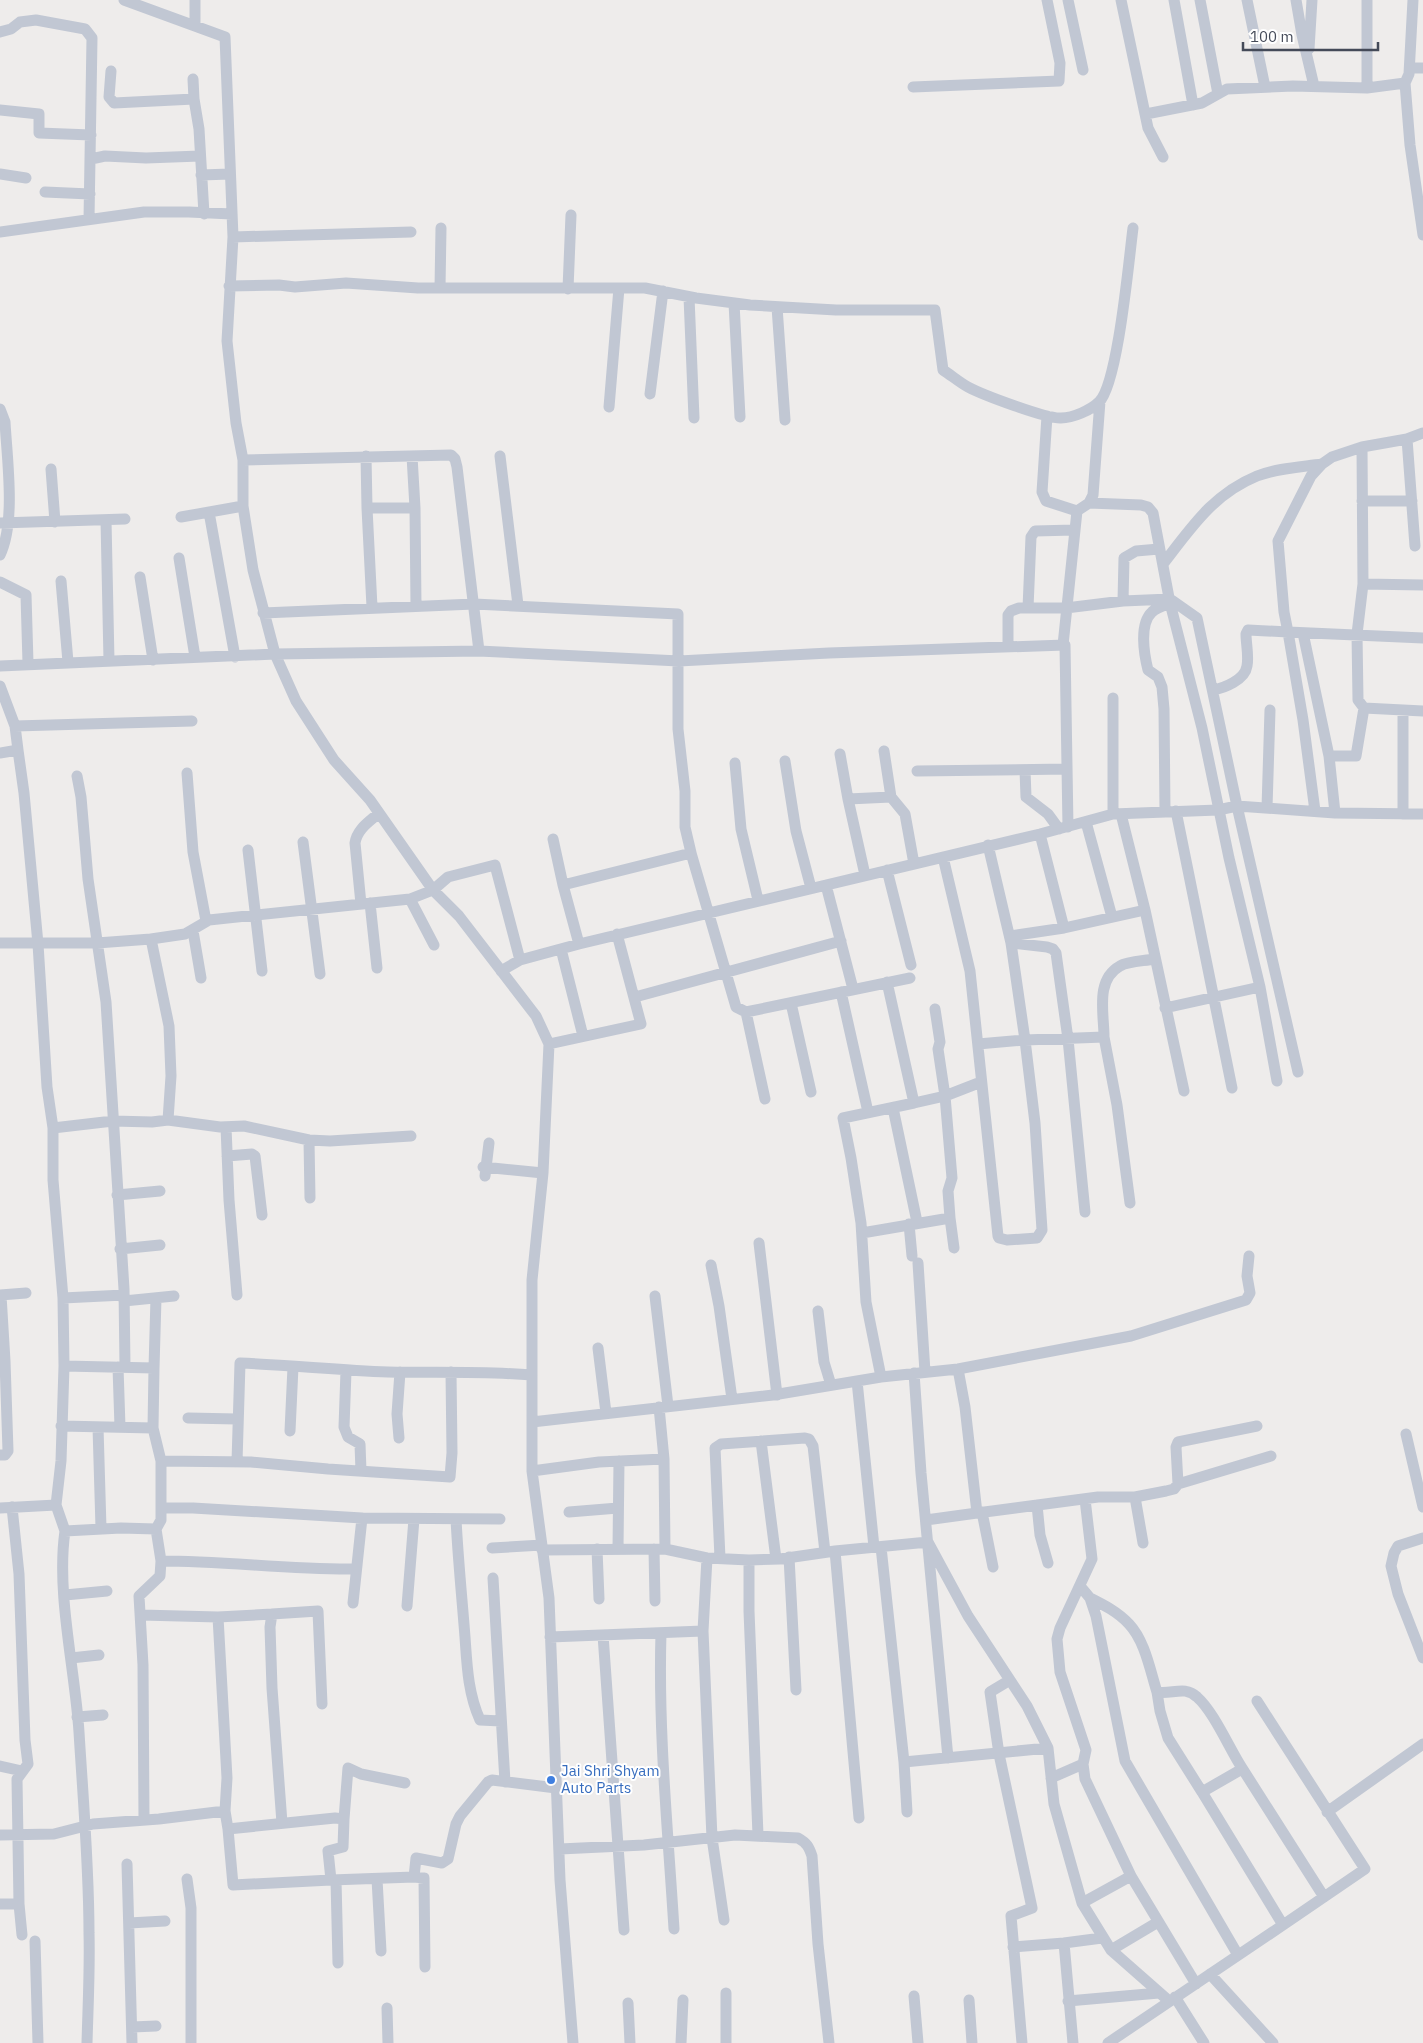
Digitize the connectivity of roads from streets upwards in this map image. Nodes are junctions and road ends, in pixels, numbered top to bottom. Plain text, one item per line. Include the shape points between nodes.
1 (124, 0) edge
2 (195, 0) edge
3 (1047, 0) edge
4 (1068, 0) edge
5 (1121, 0) edge
6 (1174, 0) edge
7 (1200, 0) edge
8 (1247, 0) edge
9 (1296, 0) edge
10 (1312, 0) edge
11 (1368, 0) edge
12 (1413, 0) edge
13 (195, 25) junction
14 (0, 32) edge
15 (1308, 61) junction
16 (1410, 68) junction
17 (1423, 68) edge
18 (111, 70) dead end
19 (1083, 70) dead end
20 (193, 78) dead end
21 (1405, 82) junction
22 (1314, 86) junction
23 (913, 87) dead end
24 (1265, 87) junction
25 (1367, 88) junction
26 (1218, 94) junction
27 (194, 99) junction
28 (1193, 105) junction
29 (0, 110) edge
30 (1146, 114) junction
31 (91, 135) junction
32 (200, 156) junction
33 (1163, 157) dead end
34 (91, 159) junction
35 (0, 174) edge
36 (230, 174) junction
37 (201, 175) junction
38 (26, 178) dead end
39 (45, 192) dead end
40 (90, 194) junction
41 (204, 214) junction
42 (232, 214) junction
43 (571, 215) dead end
44 (89, 219) junction
45 (441, 228) dead end
46 (1133, 228) dead end
47 (0, 232) edge
48 (411, 232) dead end
49 (1423, 235) edge
50 (233, 237) junction
51 (229, 286) junction
52 (440, 288) junction
53 (619, 288) junction
54 (568, 289) junction
55 (662, 292) junction
56 (689, 297) junction
57 (734, 303) junction
58 (777, 306) junction
59 (650, 394) dead end
60 (1100, 401) junction
61 (608, 407) dead end
62 (0, 409) edge
63 (1047, 416) junction
64 (740, 417) dead end
65 (694, 418) dead end
66 (785, 420) dead end
67 (1423, 432) edge
68 (1407, 439) junction
69 (1362, 447) junction
70 (3, 448) edge
71 (366, 456) junction
72 (412, 456) junction
73 (500, 456) dead end
74 (243, 460) junction
75 (1322, 464) junction
76 (51, 469) dead end
77 (4, 487) edge
78 (1362, 501) junction
79 (1412, 501) junction
80 (1089, 504) junction
81 (243, 506) junction
82 (367, 508) junction
83 (415, 508) junction
84 (1077, 511) junction
85 (209, 512) junction
86 (181, 517) dead end
87 (125, 519) dead end
88 (106, 520) junction
89 (55, 522) junction
90 (4, 523) edge
91 (1074, 530) junction
92 (1415, 546) dead end
93 (1159, 549) junction
94 (0, 555) edge
95 (179, 558) dead end
96 (1163, 564) junction
97 (140, 577) dead end
98 (61, 581) dead end
99 (0, 582) edge
100 (1363, 584) junction
101 (1423, 585) edge
102 (1123, 601) junction
103 (1170, 601) junction
104 (474, 604) junction
105 (518, 605) junction
106 (416, 606) junction
107 (372, 607) junction
108 (1028, 608) junction
109 (1066, 608) junction
110 (263, 613) junction
111 (1288, 632) junction
112 (1303, 633) junction
113 (1357, 634) junction
114 (1423, 638) edge
115 (1063, 645) junction
116 (1008, 646) junction
117 (479, 651) junction
118 (276, 654) junction
119 (195, 657) junction
120 (235, 657) junction
121 (153, 660) junction
122 (109, 661) junction
123 (679, 661) junction
124 (68, 662) junction
125 (28, 663) junction
126 (0, 666) edge
127 (0, 686) edge
128 (1213, 690) junction
129 (1113, 698) dead end
130 (1364, 708) junction
131 (1270, 710) dead end
132 (1403, 710) junction
133 (1423, 711) edge
134 (192, 722) dead end
135 (14, 726) junction
136 (18, 750) junction
137 (884, 751) dead end
138 (0, 753) edge
139 (840, 754) dead end
140 (1329, 756) junction
141 (785, 761) dead end
142 (735, 763) dead end
143 (1067, 769) junction
144 (1025, 770) junction
145 (917, 771) dead end
146 (187, 773) dead end
147 (77, 776) dead end
148 (891, 797) junction
149 (848, 799) junction
150 (1237, 806) junction
151 (1267, 808) junction
152 (1218, 810) junction
153 (1171, 811) junction
154 (1315, 811) junction
155 (1334, 812) junction
156 (379, 813) junction
157 (1117, 814) junction
158 (1403, 814) junction
159 (1423, 814) edge
160 (1086, 822) junction
161 (1063, 828) junction
162 (1040, 834) junction
163 (553, 839) dead end
164 (303, 842) dead end
165 (988, 845) junction
166 (248, 850) dead end
167 (692, 857) junction
168 (943, 857) junction
169 (914, 864) junction
170 (887, 870) junction
171 (865, 875) junction
172 (563, 885) junction
173 (826, 885) junction
174 (811, 888) junction
175 (433, 890) junction
176 (410, 898) junction
177 (758, 900) junction
178 (366, 903) junction
179 (312, 909) junction
180 (1144, 910) junction
181 (708, 912) junction
182 (255, 915) junction
183 (1112, 917) junction
184 (206, 921) junction
185 (1064, 928) junction
186 (193, 931) junction
187 (617, 934) junction
188 (151, 939) junction
189 (1010, 939) junction
190 (840, 941) junction
191 (97, 942) junction
192 (0, 943) edge
193 (38, 944) junction
194 (579, 944) junction
195 (434, 945) dead end
196 (561, 949) junction
197 (1154, 959) junction
198 (520, 960) junction
199 (911, 966) dead end
200 (378, 968) dead end
201 (262, 971) dead end
202 (501, 971) junction
203 (724, 971) junction
204 (320, 974) dead end
205 (201, 978) dead end
206 (910, 978) dead end
207 (887, 982) junction
208 (1260, 987) junction
209 (854, 990) junction
210 (841, 992) junction
211 (635, 996) junction
212 (1213, 997) junction
213 (791, 1003) junction
214 (1165, 1008) junction
215 (935, 1009) dead end
216 (746, 1012) junction
217 (584, 1036) junction
218 (1104, 1037) junction
219 (1068, 1039) junction
220 (1025, 1040) junction
221 (549, 1044) junction
222 (978, 1044) junction
223 (1298, 1072) dead end
224 (1277, 1080) dead end
225 (981, 1082) junction
226 (1232, 1088) dead end
227 (1184, 1090) dead end
228 (811, 1092) dead end
229 (945, 1096) junction
230 (765, 1099) dead end
231 (914, 1103) junction
232 (893, 1108) junction
233 (868, 1112) junction
234 (168, 1120) junction
235 (113, 1121) junction
236 (226, 1127) junction
237 (53, 1128) junction
238 (412, 1136) dead end
239 (309, 1140) junction
240 (489, 1143) dead end
241 (227, 1156) junction
242 (543, 1173) junction
243 (160, 1191) dead end
244 (117, 1195) junction
245 (310, 1198) dead end
246 (1130, 1203) dead end
247 (1085, 1212) dead end
248 (262, 1215) dead end
249 (950, 1218) junction
250 (913, 1223) junction
251 (862, 1233) junction
252 (759, 1243) dead end
253 (160, 1245) dead end
254 (954, 1248) dead end
255 (120, 1249) junction
256 (1250, 1256) dead end
257 (711, 1265) dead end
258 (26, 1293) dead end
259 (1, 1295) edge
260 (237, 1295) dead end
261 (174, 1296) dead end
262 (655, 1296) dead end
263 (64, 1298) junction
264 (124, 1298) junction
265 (156, 1298) junction
266 (818, 1311) dead end
267 (598, 1348) dead end
268 (3, 1361) edge
269 (64, 1366) junction
270 (121, 1367) junction
271 (293, 1367) junction
272 (154, 1368) junction
273 (958, 1368) junction
274 (346, 1371) junction
275 (400, 1372) junction
276 (451, 1372) junction
277 (920, 1373) junction
278 (532, 1375) junction
279 (880, 1377) junction
280 (857, 1381) junction
281 (831, 1385) junction
282 (777, 1394) junction
283 (732, 1400) junction
284 (664, 1407) junction
285 (606, 1413) junction
286 (188, 1418) dead end
287 (237, 1419) junction
288 (532, 1422) junction
289 (61, 1426) junction
290 (120, 1426) junction
291 (1257, 1426) dead end
292 (98, 1427) junction
293 (154, 1428) junction
294 (290, 1431) dead end
295 (1406, 1434) dead end
296 (399, 1438) dead end
297 (761, 1441) junction
298 (0, 1455) edge
299 (1271, 1456) dead end
300 (664, 1458) junction
301 (161, 1461) junction
302 (619, 1461) junction
303 (236, 1462) junction
304 (361, 1471) junction
305 (532, 1471) junction
306 (1178, 1484) junction
307 (1135, 1497) junction
308 (1085, 1499) junction
309 (56, 1505) junction
310 (1037, 1505) junction
311 (12, 1507) junction
312 (1423, 1507) edge
313 (0, 1508) edge
314 (161, 1508) junction
315 (618, 1508) junction
316 (570, 1512) dead end
317 (979, 1512) junction
318 (362, 1518) junction
319 (414, 1519) junction
320 (456, 1519) junction
321 (500, 1519) dead end
322 (926, 1520) junction
323 (101, 1528) junction
324 (156, 1529) junction
325 (65, 1531) junction
326 (1423, 1538) edge
327 (928, 1542) junction
328 (1142, 1544) dead end
329 (877, 1547) junction
330 (492, 1548) dead end
331 (542, 1548) junction
332 (618, 1549) junction
333 (659, 1549) junction
334 (597, 1550) junction
335 (830, 1552) junction
336 (707, 1558) junction
337 (720, 1558) junction
338 (789, 1558) junction
339 (776, 1559) junction
340 (749, 1560) junction
341 (161, 1561) junction
342 (1048, 1562) dead end
343 (993, 1567) dead end
344 (356, 1568) junction
345 (494, 1578) dead end
346 (1080, 1586) junction
347 (107, 1591) dead end
348 (65, 1595) junction
349 (1090, 1598) junction
350 (599, 1599) dead end
351 (655, 1601) dead end
352 (353, 1603) dead end
353 (407, 1606) dead end
354 (272, 1614) junction
355 (141, 1616) junction
356 (218, 1617) junction
357 (703, 1631) junction
358 (661, 1633) junction
359 (603, 1635) junction
360 (550, 1637) junction
361 (98, 1655) dead end
362 (71, 1658) junction
363 (1423, 1658) edge
364 (1010, 1680) junction
365 (796, 1690) dead end
366 (1158, 1692) junction
367 (1257, 1701) dead end
368 (322, 1704) dead end
369 (103, 1714) dead end
370 (77, 1717) junction
371 (501, 1722) junction
372 (1423, 1744) edge
373 (1048, 1748) junction
374 (999, 1754) junction
375 (948, 1758) junction
376 (904, 1762) junction
377 (1083, 1764) junction
378 (0, 1766) edge
379 (1242, 1768) junction
380 (22, 1772) junction
381 (1051, 1778) junction
382 (505, 1782) junction
383 (405, 1783) dead end
384 (556, 1788) junction
385 (1202, 1792) junction
386 (225, 1811) junction
387 (907, 1812) dead end
388 (1327, 1812) junction
389 (859, 1818) dead end
390 (344, 1819) junction
391 (144, 1820) junction
392 (282, 1823) junction
393 (84, 1826) junction
394 (228, 1829) junction
395 (0, 1835) edge
396 (758, 1835) junction
397 (18, 1836) junction
398 (712, 1838) junction
399 (668, 1842) junction
400 (617, 1846) junction
401 (560, 1849) junction
402 (127, 1864) dead end
403 (1131, 1876) junction
404 (414, 1877) junction
405 (187, 1879) dead end
406 (377, 1879) junction
407 (333, 1880) junction
408 (1324, 1897) junction
409 (1082, 1903) junction
410 (0, 1904) edge
411 (20, 1904) junction
412 (724, 1920) dead end
413 (165, 1921) dead end
414 (1158, 1922) junction
415 (130, 1923) junction
416 (1283, 1924) junction
417 (674, 1929) dead end
418 (624, 1930) dead end
419 (22, 1935) dead end
420 (1102, 1938) junction
421 (35, 1941) dead end
422 (1064, 1943) junction
423 (1013, 1946) junction
424 (1111, 1950) junction
425 (380, 1951) dead end
426 (1238, 1955) junction
427 (338, 1963) dead end
428 (425, 1967) dead end
429 (1210, 1974) junction
430 (1196, 1984) junction
431 (726, 1993) dead end
432 (1159, 1993) junction
433 (914, 1996) dead end
434 (1172, 1999) junction
435 (683, 2000) dead end
436 (969, 2000) dead end
437 (1068, 2001) junction
438 (628, 2003) dead end
439 (387, 2008) dead end
440 (156, 2026) dead end
441 (132, 2027) junction
442 (38, 2043) edge
443 (87, 2043) edge
444 (132, 2043) edge
445 (191, 2043) edge
446 (388, 2043) edge
447 (573, 2043) edge
448 (630, 2043) edge
449 (681, 2043) edge
450 (726, 2043) edge
451 (829, 2043) edge
452 (918, 2043) edge
453 (972, 2043) edge
454 (1022, 2043) edge
455 (1073, 2043) edge
456 (1108, 2043) edge
457 (1204, 2043) edge
458 (1273, 2043) edge

1 - 13 street
2 - 13 street
3 - 23 street via 1060,63 1059,81
4 - 19 street
5 - 30 street
6 - 28 street
7 - 26 street
8 - 24 street
9 - 15 street
10 - 15 street
11 - 25 street
12 - 16 street
13 - 36 street via 225,37
14 - 31 street via 20,22 36,20 85,29 92,38
15 - 22 street
16 - 17 street
16 - 21 street
18 - 27 street via 109,97 114,103
20 - 27 street
21 - 25 street
21 - 49 street
22 - 24 street
22 - 25 street
24 - 26 street via 1227,89
26 - 28 street
27 - 32 street
28 - 30 street
29 - 31 street via 39,114 39,133
30 - 33 street via 1148,128
31 - 34 street
32 - 34 street via 105,156
32 - 37 street
34 - 40 street
35 - 38 street
36 - 37 street
36 - 42 street
37 - 41 street
39 - 40 street
40 - 44 street
41 - 42 street
41 - 44 street via 144,212
42 - 50 street
43 - 54 street
44 - 47 street
45 - 52 street
46 - 60 street via 1111,377
48 - 50 street
50 - 51 street
51 - 52 street via 279,284 295,287 346,283
51 - 74 street via 227,341
52 - 54 street
53 - 54 street
53 - 55 street
53 - 61 street
55 - 56 street
55 - 59 street
56 - 57 street
56 - 65 street
57 - 58 street
57 - 64 street
58 - 63 street via 934,310 943,370 969,387
58 - 66 street
60 - 63 street via 1062,418
60 - 80 street via 1093,495
62 - 70 street via 5,422
63 - 84 street via 1042,492 1046,501
67 - 68 street
68 - 69 street
68 - 79 street
69 - 75 street via 1332,457
69 - 78 street
70 - 77 street
71 - 72 street
71 - 74 street
71 - 82 street
72 - 83 street
72 - 104 street via 442,454 455,459
73 - 105 street
74 - 81 street
75 - 96 street via 1258,475 1228,492 1206,509
75 - 111 street via 1311,476 1278,541
76 - 89 street
77 - 90 street
78 - 79 street
78 - 100 street
79 - 92 street
80 - 84 street
80 - 93 street via 1148,507 1153,513
81 - 85 street
81 - 110 street via 252,570
82 - 83 street
82 - 107 street
83 - 106 street
84 - 91 street
85 - 86 street
85 - 120 street
87 - 88 street
88 - 89 street
88 - 122 street
89 - 90 street
90 - 94 street via 4,547
91 - 108 street via 1035,531 1031,537
91 - 109 street
93 - 96 street
93 - 102 street via 1136,551 1124,558
95 - 119 street
96 - 103 street
97 - 121 street
98 - 124 street
99 - 125 street via 26,595
100 - 101 street
100 - 113 street
102 - 103 street
102 - 109 street
103 - 128 street via 1198,618
103 - 152 street via 1202,728
103 - 153 street via 1152,612 1146,624 1145,659 1148,670 1158,677 1162,687
104 - 105 street
104 - 106 street
104 - 117 street
105 - 123 street via 678,614
106 - 107 street
107 - 110 street
108 - 109 street
108 - 116 street via 1014,610 1008,615
109 - 115 street
110 - 118 street
111 - 112 street
111 - 128 street via 1248,630 1247,667 1225,688
111 - 154 street
112 - 113 street
112 - 140 street
113 - 114 street
113 - 130 street via 1357,692
115 - 116 street
115 - 143 street
116 - 123 street
117 - 118 street
117 - 123 street
118 - 120 street
118 - 156 street via 296,701 311,726 334,760
119 - 120 street
119 - 121 street
121 - 122 street
122 - 124 street
123 - 167 street via 678,729 685,791 685,827
124 - 125 street
125 - 126 street
127 - 135 street
128 - 150 street
129 - 157 street
130 - 132 street
130 - 140 street via 1356,756
131 - 151 street
132 - 133 street
132 - 158 street
134 - 135 street
135 - 136 street
136 - 138 street
136 - 193 street
137 - 148 street
139 - 149 street
140 - 155 street
141 - 174 street via 796,831
142 - 177 street via 741,829
143 - 144 street
143 - 161 street
144 - 145 street
144 - 161 street via 1026,797
146 - 184 street via 193,852
147 - 191 street
148 - 149 street
148 - 169 street via 905,814
149 - 171 street
150 - 151 street
150 - 152 street
150 - 223 street
151 - 154 street
152 - 153 street
152 - 208 street
153 - 157 street
153 - 212 street
154 - 155 street
155 - 158 street
156 - 175 street
156 - 178 street via 358,831 355,843
157 - 160 street
157 - 180 street
158 - 159 street
160 - 161 street
160 - 183 street
161 - 162 street
162 - 165 street
162 - 185 street
163 - 172 street
164 - 179 street
165 - 168 street
165 - 189 street
166 - 182 street
167 - 172 street via 691,853
167 - 181 street
168 - 169 street
168 - 222 street via 970,970
169 - 170 street
170 - 171 street
170 - 199 street
171 - 173 street
172 - 194 street
173 - 174 street
173 - 190 street
174 - 177 street
175 - 176 street
175 - 198 street via 448,877 495,865
175 - 202 street via 459,916
176 - 178 street
176 - 195 street
177 - 181 street
178 - 179 street
178 - 200 street
179 - 182 street
179 - 204 street
180 - 183 street
180 - 197 street
181 - 187 street
181 - 203 street
182 - 184 street
182 - 201 street
183 - 185 street
184 - 186 street
185 - 189 street
186 - 188 street
186 - 205 street
187 - 194 street
187 - 211 street
188 - 191 street
188 - 234 street via 169,1026
189 - 219 street via 1047,946 1056,953
189 - 220 street
190 - 203 street
190 - 209 street
191 - 193 street
191 - 235 street via 106,1002
192 - 193 street
193 - 237 street via 47,1087
194 - 196 street
196 - 198 street
196 - 217 street
197 - 214 street
197 - 218 street via 1120,965 1107,977 1103,990
198 - 202 street
202 - 221 street via 536,1016
203 - 211 street
203 - 216 street via 736,1007
206 - 207 street
207 - 209 street
207 - 231 street
208 - 212 street
208 - 224 street
209 - 210 street
210 - 213 street
210 - 233 street
211 - 217 street via 641,1024
212 - 214 street
212 - 226 street
213 - 216 street
213 - 228 street
214 - 227 street
215 - 229 street
216 - 230 street
217 - 221 street
218 - 219 street
218 - 246 street
219 - 220 street
219 - 247 street
220 - 222 street
220 - 225 street via 1042,1230 1037,1238 1007,1240 998,1236
221 - 242 street
222 - 225 street
225 - 229 street
229 - 231 street
229 - 249 street via 952,1178 948,1191
231 - 232 street
232 - 233 street
232 - 250 street
233 - 251 street via 843,1118
234 - 235 street
234 - 236 street
235 - 237 street
235 - 244 street
236 - 239 street via 244,1126
236 - 241 street
237 - 263 street via 53,1180
238 - 239 street
239 - 245 street
240 - 242 street via 485,1170
241 - 248 street via 255,1156
241 - 260 street
242 - 278 street via 532,1280
243 - 244 street
244 - 255 street
249 - 250 street
249 - 254 street
250 - 251 street
250 - 277 street
251 - 279 street via 866,1302
252 - 282 street
253 - 255 street
255 - 264 street
256 - 273 street via 1247,1276 1250,1293 1242,1302 1131,1336
257 - 283 street
258 - 259 street
259 - 268 street
261 - 265 street
262 - 284 street
263 - 264 street
263 - 269 street
264 - 265 street
264 - 270 street
265 - 272 street
266 - 281 street via 824,1362
267 - 285 street
268 - 298 street via 8,1451
269 - 270 street
269 - 289 street
270 - 272 street
270 - 290 street
271 - 274 street
271 - 287 street via 240,1363
271 - 294 street
272 - 293 street
273 - 277 street
273 - 317 street
274 - 275 street
274 - 304 street via 344,1426 348,1437 362,1448
275 - 276 street
275 - 296 street
276 - 278 street
276 - 304 street via 450,1476
277 - 279 street
277 - 322 street
278 - 288 street
279 - 280 street
280 - 281 street
280 - 329 street
281 - 282 street
282 - 283 street
283 - 284 street
284 - 285 street
284 - 300 street
285 - 288 street
286 - 287 street
287 - 303 street
288 - 305 street
289 - 292 street
289 - 309 street
290 - 292 street
290 - 293 street
291 - 306 street via 1178,1442
292 - 323 street
293 - 301 street
295 - 312 street
297 - 335 street via 805,1438 811,1441
297 - 337 street via 721,1444 715,1448
297 - 339 street
299 - 306 street
300 - 302 street
300 - 333 street
301 - 303 street
301 - 314 street
302 - 305 street
302 - 315 street
303 - 304 street
305 - 331 street
306 - 307 street via 1174,1489
307 - 308 street
307 - 328 street
308 - 310 street
308 - 346 street via 1092,1559
309 - 311 street
309 - 325 street
310 - 317 street
310 - 342 street via 1040,1535
311 - 313 street
311 - 380 street via 19,1574 28,1764
314 - 318 street
314 - 324 street via 161,1520
315 - 316 street
315 - 332 street
317 - 322 street
317 - 343 street
318 - 319 street
318 - 344 street
319 - 320 street
319 - 353 street
320 - 321 street
320 - 371 street via 472,1702 480,1720
322 - 327 street
323 - 324 street
323 - 325 street
324 - 341 street
325 - 348 street
326 - 363 street via 1398,1546 1391,1566 1398,1594
327 - 329 street
327 - 364 street via 968,1616
327 - 375 street
329 - 335 street
329 - 376 street
330 - 331 street
331 - 334 street
331 - 360 street
332 - 333 street
332 - 334 street
333 - 336 street
333 - 351 street
334 - 350 street
335 - 338 street
335 - 389 street
336 - 337 street
336 - 357 street
337 - 340 street
338 - 339 street
338 - 365 street
339 - 340 street
340 - 396 street
341 - 344 street
341 - 355 street via 160,1576 139,1596
344 - 352 street
345 - 371 street
346 - 349 street
346 - 377 street via 1057,1639 1060,1672 1086,1750
347 - 348 street
348 - 362 street
349 - 366 street via 1130,1624
349 - 426 street via 1125,1761
354 - 356 street
354 - 368 street via 318,1611
354 - 392 street via 272,1688
355 - 356 street
355 - 391 street
356 - 386 street via 227,1778
357 - 358 street
357 - 398 street
358 - 359 street
358 - 399 street via 660,1692
359 - 360 street
359 - 400 street
360 - 384 street
361 - 362 street
362 - 370 street
364 - 373 street
364 - 374 street via 990,1692
366 - 379 street via 1188,1691 1197,1696
366 - 385 street via 1168,1738
367 - 388 street
369 - 370 street
370 - 393 street
371 - 382 street
372 - 388 street
373 - 374 street
373 - 381 street
374 - 375 street
374 - 423 street via 1032,1908 1011,1916
375 - 376 street
376 - 387 street
377 - 381 street
377 - 403 street via 1085,1779
378 - 380 street
379 - 385 street
379 - 408 street
380 - 397 street via 17,1779
381 - 409 street via 1054,1804
382 - 384 street
382 - 404 street via 488,1782 460,1816 446,1862 418,1857
383 - 390 street via 348,1768
384 - 401 street
385 - 416 street
386 - 391 street
386 - 394 street
388 - 408 street via 1365,1870
390 - 392 street
390 - 407 street via 343,1847 328,1851
391 - 393 street
392 - 394 street
393 - 397 street via 54,1834
393 - 443 street via 90,1934
394 - 407 street via 233,1885
395 - 397 street
396 - 398 street
396 - 451 street via 798,1838 810,1847
397 - 411 street
398 - 399 street
398 - 412 street
399 - 400 street
399 - 417 street
400 - 401 street
400 - 418 street
401 - 447 street
402 - 415 street
403 - 409 street
403 - 414 street
404 - 406 street
404 - 428 street via 424,1878
405 - 445 street via 191,1928
406 - 407 street
406 - 425 street
407 - 427 street
408 - 416 street
409 - 420 street
410 - 411 street
411 - 419 street
413 - 415 street
414 - 424 street
414 - 430 street
415 - 441 street
416 - 426 street
420 - 422 street
420 - 424 street
421 - 442 street
422 - 423 street
422 - 437 street
423 - 454 street
424 - 432 street
426 - 429 street
429 - 430 street
429 - 458 street
430 - 434 street
431 - 450 street
432 - 434 street
432 - 437 street
433 - 452 street
434 - 456 street
434 - 457 street
435 - 449 street
436 - 453 street
437 - 455 street
438 - 448 street
439 - 446 street
440 - 441 street
441 - 444 street

